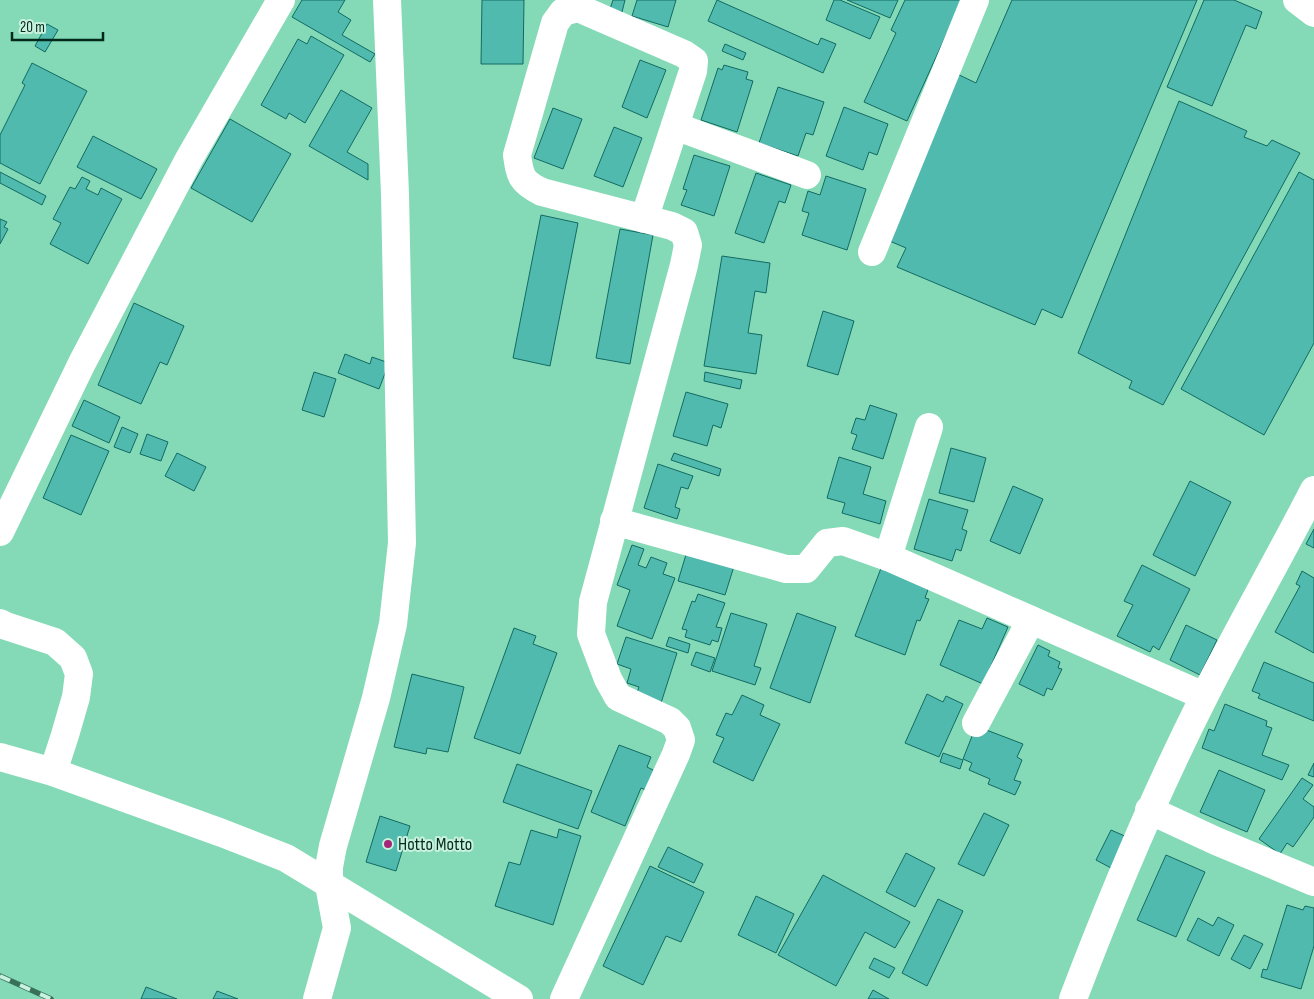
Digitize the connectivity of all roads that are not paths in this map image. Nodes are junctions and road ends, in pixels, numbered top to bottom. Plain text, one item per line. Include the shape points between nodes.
1 (281, 0) edge
2 (387, 0) edge
3 (975, 0) edge
4 (1297, 0) edge
5 (1314, 13) edge
6 (675, 126) junction
7 (807, 175) dead end
8 (644, 219) junction
9 (872, 252) dead end
10 (929, 427) dead end
11 (1314, 490) edge
12 (614, 521) junction
13 (0, 532) edge
14 (888, 558) junction
15 (1031, 620) junction
16 (0, 623) edge
17 (1204, 696) junction
18 (976, 723) dead end
19 (0, 757) edge
20 (53, 772) junction
21 (1149, 810) junction
22 (1314, 882) edge
23 (330, 885) junction
24 (317, 999) edge
25 (518, 999) edge
26 (564, 999) edge
27 (1074, 999) edge

1 - 13 street via 184,168 82,363
2 - 23 street via 395,194 402,543 393,624 376,698 333,846
3 - 9 street
4 - 5 street
6 - 7 street
6 - 8 street
6 - 8 street via 694,61 578,8 563,12 555,23 518,155 520,174 542,192
8 - 12 street via 684,232 688,245
10 - 14 street
11 - 17 street
12 - 14 street via 786,569 806,569 827,543 843,541
12 - 26 street via 593,602 591,634 618,697 670,721 677,728 681,740
14 - 15 street
15 - 17 street
15 - 18 street
16 - 20 street via 55,642 73,658 79,674 76,697
17 - 21 street
19 - 20 street
20 - 23 street via 286,858
21 - 22 street
21 - 27 street
23 - 24 street via 337,928
23 - 25 street

